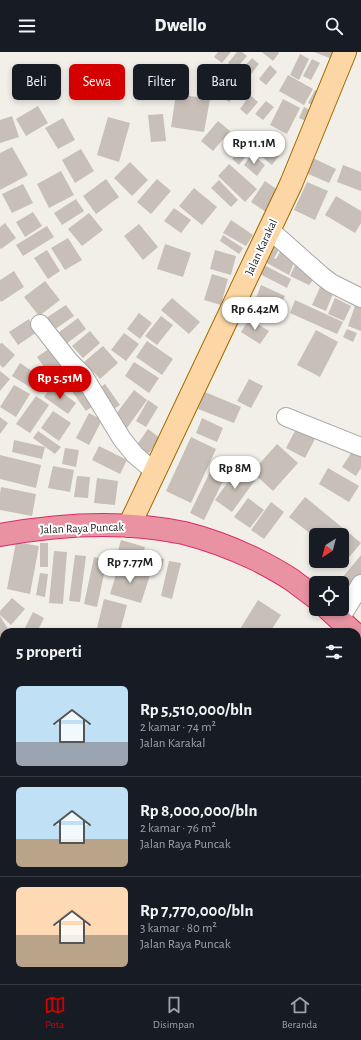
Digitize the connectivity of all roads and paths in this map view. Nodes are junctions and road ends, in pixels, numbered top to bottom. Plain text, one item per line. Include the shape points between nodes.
1 (345, 52) edge
2 (270, 230) junction
3 (361, 298) edge
4 (40, 324) dead end
5 (286, 417) dead end
6 (361, 448) edge
7 (155, 472) junction
8 (129, 526) junction
9 (0, 535) edge
10 (361, 584) edge
11 (309, 593) edge
12 (340, 620) edge

1 - 2 main road, Jalan Karakal
2 - 3 street via 322,276
2 - 7 main road, Jalan Karakal
4 - 7 street via 83,375 126,444
5 - 6 street
7 - 8 main road, Jalan Karakal
8 - 9 highway, Jalan Raya Puncak via 64,526
8 - 11 highway, Jalan Raya Puncak via 208,540 265,564
10 - 12 street

